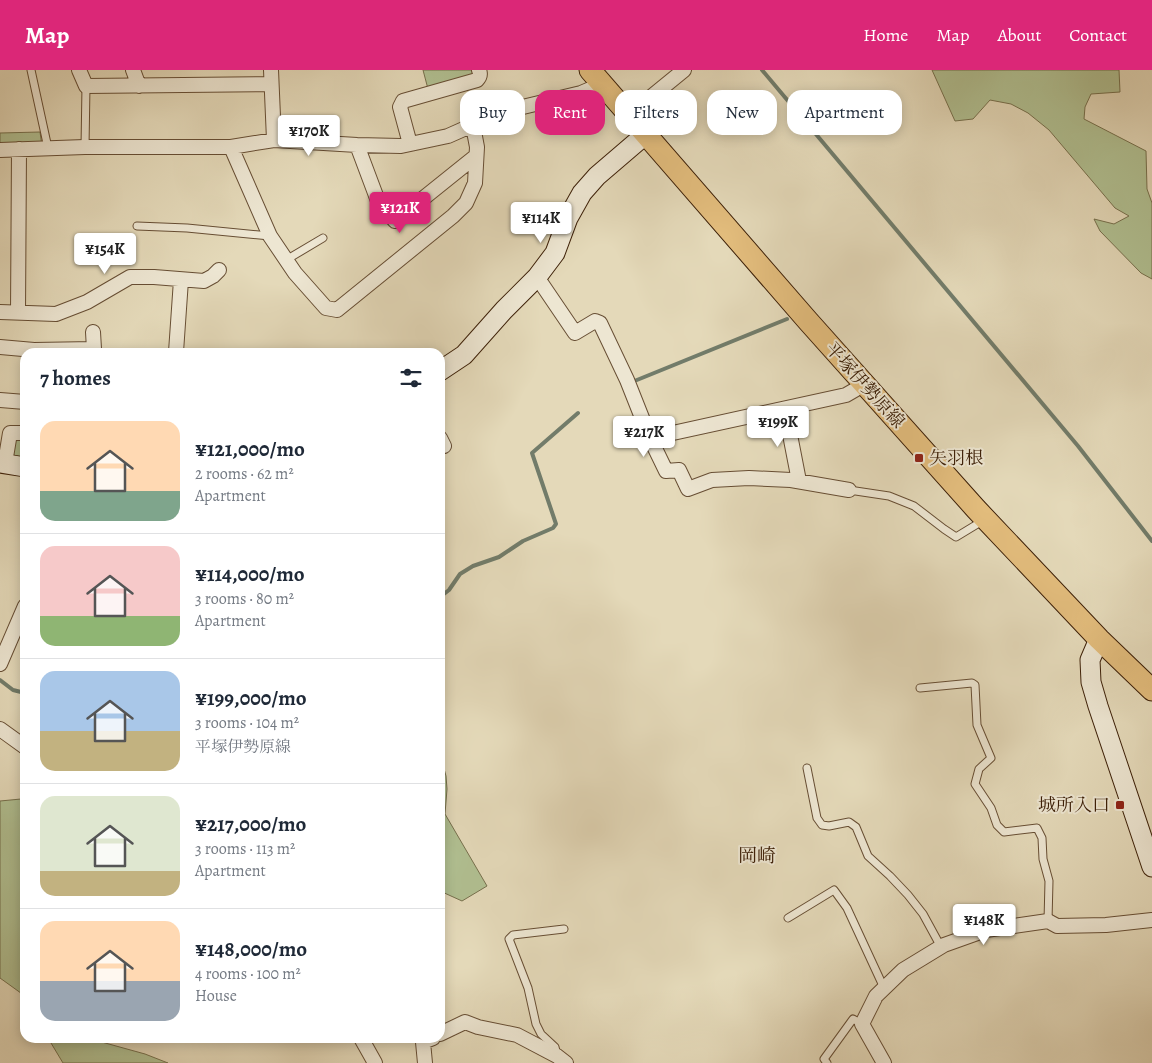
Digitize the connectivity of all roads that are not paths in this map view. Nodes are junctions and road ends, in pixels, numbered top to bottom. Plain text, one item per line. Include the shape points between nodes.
1 (31, 70) edge
2 (79, 70) edge
3 (133, 70) edge
4 (196, 70) edge
5 (479, 70) edge
6 (684, 70) edge
7 (271, 77) edge
8 (596, 77) edge
9 (200, 84) junction
10 (86, 86) junction
11 (139, 86) junction
12 (660, 90) edge
13 (615, 99) edge
14 (525, 106) edge
15 (460, 131) edge
16 (475, 135) edge
17 (645, 135) edge
18 (647, 135) edge
19 (274, 140) junction
20 (410, 144) junction
21 (357, 145) junction
22 (85, 147) junction
23 (48, 148) junction
24 (231, 148) junction
25 (19, 149) junction
26 (0, 150) edge
27 (476, 156) junction
28 (137, 226) dead end
29 (270, 236) junction
30 (323, 238) dead end
31 (286, 260) junction
32 (219, 270) dead end
33 (537, 276) junction
34 (181, 280) junction
35 (0, 312) edge
36 (18, 313) junction
37 (93, 332) dead end
38 (0, 347) edge
39 (94, 348) edge
40 (176, 348) edge
41 (20, 349) edge
42 (445, 368) edge
43 (865, 384) junction
44 (0, 400) edge
45 (20, 402) edge
46 (785, 409) junction
47 (5, 432) edge
48 (20, 433) edge
49 (650, 438) junction
50 (3, 463) edge
51 (20, 466) edge
52 (799, 481) junction
53 (849, 490) joint
54 (986, 519) junction
55 (20, 618) edge
56 (1099, 639) junction
57 (0, 664) edge
58 (920, 688) dead end
59 (1152, 690) edge
60 (0, 729) edge
61 (20, 743) edge
62 (807, 768) dead end
63 (1152, 868) edge
64 (788, 918) dead end
65 (1152, 920) edge
66 (1048, 921) junction
67 (564, 929) dead end
68 (941, 947) junction
69 (884, 988) junction
70 (862, 1024) junction
71 (445, 1032) edge
72 (363, 1043) edge
73 (423, 1043) edge
74 (561, 1059) edge
75 (376, 1063) edge
76 (425, 1063) edge
77 (827, 1063) edge
78 (884, 1063) edge

1 - 23 lane
2 - 10 street
3 - 11 street
4 - 9 street
5 - 20 street via 477,80 403,101 400,108
6 - 12 street
7 - 9 street
7 - 19 street
8 - 13 main road, 平塚伊勢原線
8 - 14 street via 581,92
9 - 11 street
10 - 11 street
10 - 22 lane
15 - 20 street
16 - 27 street
17 - 33 street via 582,192 555,254
18 - 43 main road, 平塚伊勢原線
19 - 21 street
19 - 24 street
20 - 21 street
21 - 27 street via 378,200 395,221
22 - 23 street
22 - 24 street
23 - 25 street
24 - 29 street
25 - 26 street
25 - 36 street
27 - 31 street via 475,182 466,202 454,216 337,310 326,308
28 - 29 lane
29 - 31 street
30 - 31 lane
32 - 34 street via 204,281
33 - 42 street via 464,355
33 - 49 street via 575,332 595,321 600,323
34 - 36 street via 130,277 87,302 56,314
34 - 40 street
35 - 36 street
37 - 39 street
38 - 41 street
43 - 46 street via 846,395
43 - 54 main road, 平塚伊勢原線
44 - 45 street
46 - 49 street
46 - 52 street
47 - 48 street
47 - 50 street
49 - 52 street via 666,471 679,470 688,489 712,480
50 - 51 street
52 - 53 street
53 - 54 lane via 889,496 914,506 956,536
54 - 56 main road, 平塚伊勢原線
55 - 57 street
56 - 59 main road, 平塚伊勢原線
56 - 63 street via 1090,660 1091,682
58 - 66 lane via 975,685 977,725 991,758 979,769 975,784 1004,832 1037,828 1042,838 1043,859 1050,882
60 - 61 street
62 - 68 lane via 817,818 822,825 849,822 856,828 868,856 908,895
64 - 69 lane via 834,890 847,908
65 - 66 street via 1058,926
66 - 68 street via 986,930
67 - 74 lane via 509,938 528,988 536,1024
68 - 69 street via 903,970
69 - 70 street via 876,996
70 - 77 lane via 852,1019 824,1059
70 - 78 street
71 - 74 street via 465,1022 517,1035
72 - 75 street
73 - 76 street

